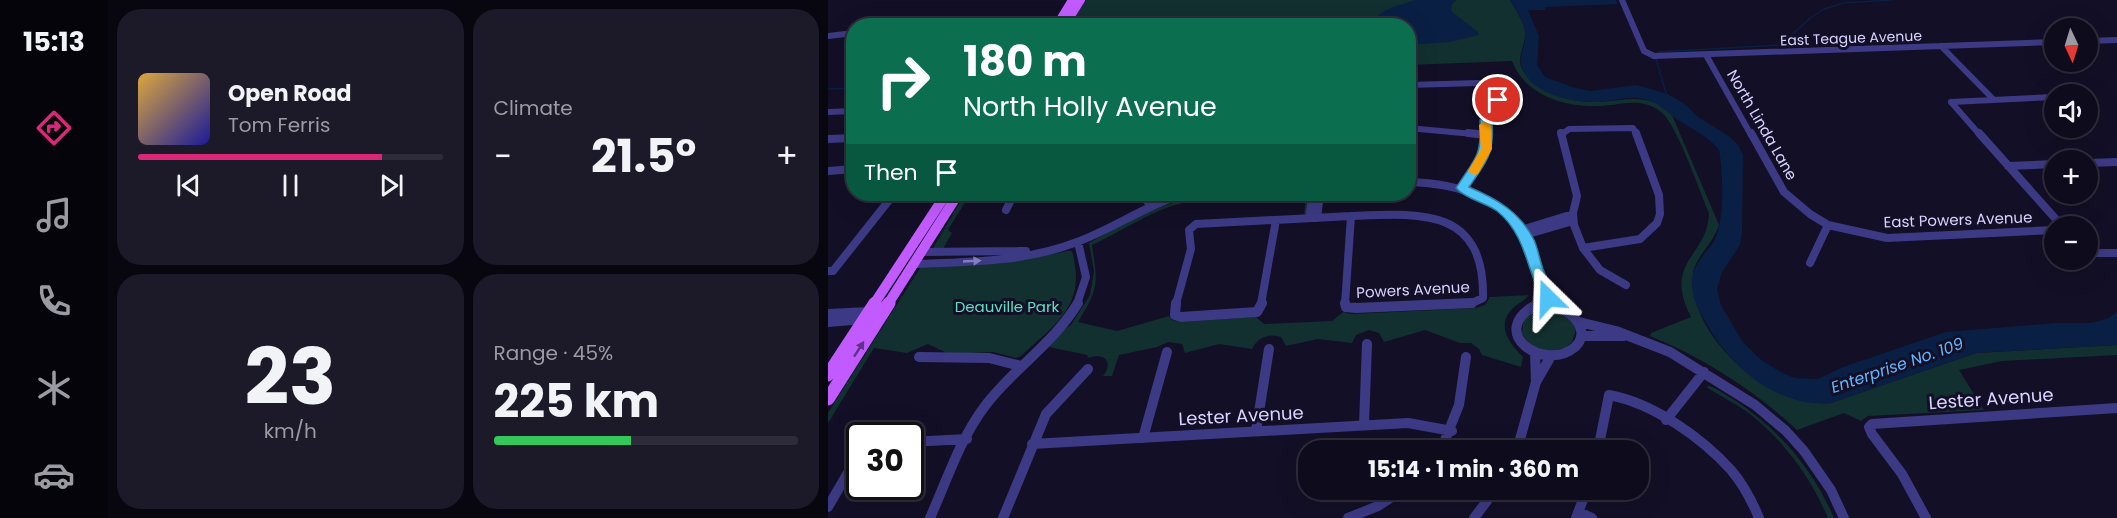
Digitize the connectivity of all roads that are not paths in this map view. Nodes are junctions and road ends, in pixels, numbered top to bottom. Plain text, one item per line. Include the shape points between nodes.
1 (1072, 0) edge
2 (1081, 0) edge
3 (1622, 0) edge
4 (1060, 18) edge
5 (1069, 18) edge
6 (846, 34) edge
7 (828, 36) edge
8 (2117, 40) edge
9 (2098, 41) edge
10 (2044, 42) edge
11 (1941, 46) junction
12 (1707, 55) junction
13 (1416, 85) edge
14 (2044, 97) edge
15 (1993, 99) junction
16 (846, 111) edge
17 (828, 112) edge
18 (1416, 129) edge
19 (1486, 135) junction
20 (846, 141) edge
21 (828, 142) edge
22 (2117, 162) edge
23 (2098, 163) edge
24 (2044, 164) edge
25 (2008, 166) junction
26 (846, 170) edge
27 (828, 171) edge
28 (1416, 182) edge
29 (1462, 188) junction
30 (888, 201) edge
31 (942, 201) edge
32 (943, 201) edge
33 (954, 201) edge
34 (1010, 201) edge
35 (1152, 201) edge
36 (1163, 201) edge
37 (1313, 201) edge
38 (1318, 201) edge
39 (1156, 203) junction
40 (1006, 210) dead end
41 (1351, 216) junction
42 (2053, 216) edge
43 (1313, 218) junction
44 (1573, 218) junction
45 (1276, 220) junction
46 (1828, 225) junction
47 (2044, 231) edge
48 (1523, 232) junction
49 (1078, 242) junction
50 (1583, 248) junction
51 (1038, 251) junction
52 (921, 252) junction
53 (2098, 253) edge
54 (2117, 253) edge
55 (1809, 263) dead end
56 (914, 264) junction
57 (830, 271) edge
58 (1539, 279) junction
59 (1626, 285) dead end
60 (1554, 304) junction
61 (1536, 305) junction
62 (828, 314) edge
63 (867, 316) junction
64 (828, 321) edge
65 (1579, 322) junction
66 (1581, 336) junction
67 (1624, 336) junction
68 (1367, 344) dead end
69 (1269, 349) dead end
70 (1167, 352) dead end
71 (1535, 353) junction
72 (1551, 356) junction
73 (919, 357) dead end
74 (1466, 357) dead end
75 (1021, 366) junction
76 (1088, 369) dead end
77 (1704, 372) junction
78 (828, 375) edge
79 (1536, 382) junction
80 (828, 399) edge
81 (2117, 408) edge
82 (1666, 420) junction
83 (1364, 425) junction
84 (1256, 431) junction
85 (1452, 431) junction
86 (1143, 438) junction
87 (967, 439) junction
88 (1447, 440) edge
89 (1520, 440) edge
90 (1600, 440) edge
91 (924, 441) edge
92 (1032, 444) junction
93 (846, 476) edge
94 (1387, 500) edge
95 (1488, 500) edge
96 (1583, 500) edge
97 (828, 507) edge
98 (1577, 515) edge
99 (930, 518) edge
100 (1003, 518) edge
101 (1348, 518) edge
102 (1474, 518) edge
103 (1592, 518) edge
104 (1759, 518) edge
105 (1844, 518) edge
106 (1926, 518) edge

1 - 4 main road
2 - 5 main road
3 - 12 street, East Teague Avenue via 1649,55
6 - 7 street
8 - 9 street
10 - 11 street, East Teague Avenue
11 - 12 street, East Teague Avenue
11 - 15 street
12 - 46 street, North Linda Lane via 1784,192
13 - 19 street via 1479,83 1500,101 1486,120
14 - 15 street
15 - 25 street via 1951,102
16 - 17 street
18 - 19 street
19 - 29 street via 1485,154
20 - 21 street
22 - 23 street
24 - 25 street
25 - 42 street
26 - 27 street
28 - 29 street
29 - 48 street via 1502,208
30 - 57 street
31 - 63 main road
32 - 56 main road via 937,218 911,257
33 - 52 main road
34 - 40 street
35 - 39 street
36 - 39 street
37 - 43 street
38 - 43 street
39 - 49 street
41 - 41 street, Powers Avenue via 1401,214 1431,217 1453,225 1477,250 1481,262 1481,300 1346,307
41 - 43 street
43 - 45 street
44 - 48 street
44 - 50 street
44 - 50 street via 1577,196 1561,133 1633,128 1660,199 1659,221 1640,238
45 - 45 street via 1203,223 1191,227 1191,249 1175,315 1257,312
46 - 47 street, East Powers Avenue via 1887,238
46 - 55 street
48 - 58 street
49 - 51 street
49 - 75 street via 1086,274 1078,304 1064,324
50 - 59 street via 1600,270
51 - 52 street
56 -> 51 street via 982,261
52 - 56 main road
53 - 54 street
80 -> 56 main road
58 - 60 street
58 - 61 street
60 - 61 street
60 - 65 street via 1572,313
61 - 71 street via 1519,316 1515,331 1524,346
62 - 63 street
63 - 64 street
63 - 78 main road
65 - 66 street
65 - 67 street
66 - 67 street
66 - 72 street via 1570,350
67 - 77 street via 1670,352
68 - 83 street
69 - 84 street
70 - 86 street
71 - 72 street
71 - 79 street
72 - 79 street
73 - 75 street via 989,358
74 - 85 street via 1464,389
75 - 87 street via 985,406
76 - 92 street via 1050,409
77 - 82 street
77 - 105 street via 1755,405 1791,436 1822,475
79 - 89 street
81 - 106 street, Lester Avenue via 1876,423 1869,427 1902,474
82 - 90 street via 1628,398 1609,395
82 - 104 street via 1730,469
83 - 84 street, Lester Avenue
83 - 85 street, Lester Avenue via 1422,424
84 - 86 street, Lester Avenue
85 - 88 street
86 - 92 street, Lester Avenue
87 - 91 street
87 - 99 street
92 - 100 street
93 - 97 street
94 - 101 street
95 - 102 street
96 - 98 street
98 - 103 street

